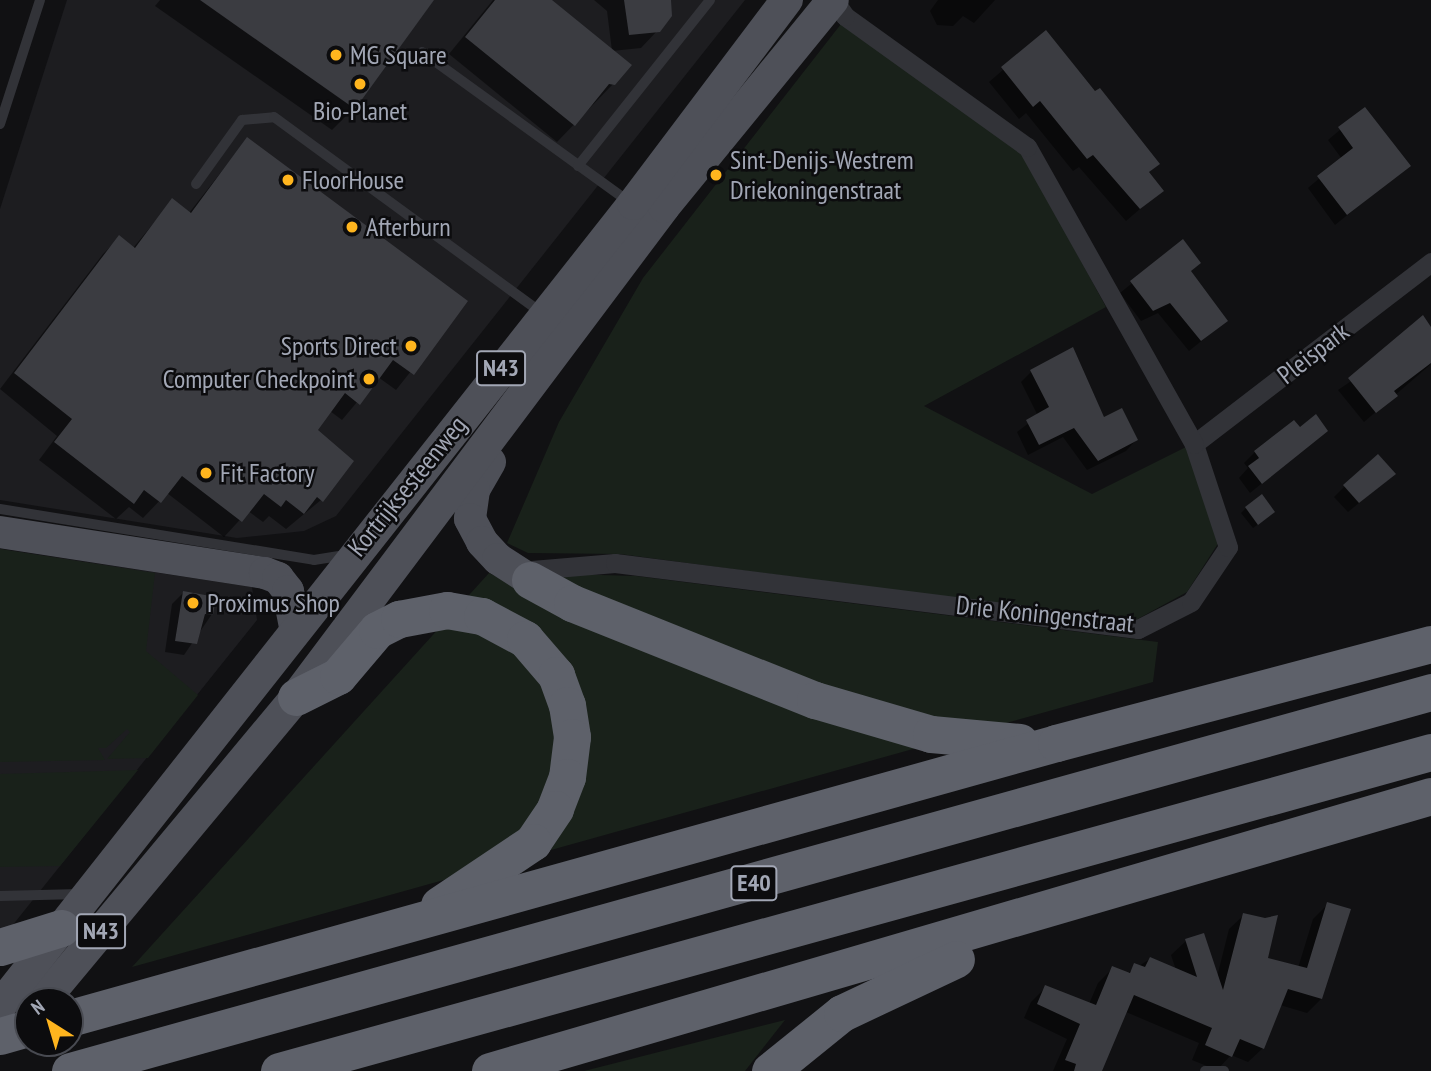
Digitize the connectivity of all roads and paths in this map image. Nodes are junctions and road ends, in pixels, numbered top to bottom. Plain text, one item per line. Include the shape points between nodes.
1 (40, 0) edge
2 (710, 0) edge
3 (787, 0) edge
4 (834, 0) edge
5 (422, 51) dead end
6 (0, 124) edge
7 (578, 166) junction
8 (195, 184) dead end
9 (633, 204) junction
10 (1431, 262) edge
11 (544, 315) junction
12 (496, 426) junction
13 (1194, 444) junction
14 (0, 509) edge
15 (0, 533) edge
16 (523, 575) junction
17 (324, 579) junction
18 (337, 621) dead end
19 (295, 628) junction
20 (1431, 644) edge
21 (328, 654) junction
22 (1431, 692) edge
23 (296, 697) junction
24 (1056, 743) junction
25 (1431, 752) edge
26 (1431, 796) edge
27 (87, 894) junction
28 (0, 896) edge
29 (1064, 906) junction
30 (61, 928) junction
31 (402, 928) junction
32 (0, 947) edge
33 (55, 987) edge
34 (0, 1006) edge
35 (84, 1014) edge
36 (14, 1038) edge
37 (0, 1056) edge
38 (73, 1070) edge
39 (279, 1071) edge
40 (490, 1071) edge
41 (770, 1071) edge
42 (1205, 1071) edge
43 (1224, 1071) edge

1 - 6 lane
2 - 7 lane
3 - 9 main road, Kortrijksesteenweg / N43
4 - 12 main road, Kortrijksesteenweg / N43 via 699,162
4 - 13 street, Drie Koningenstraat via 845,16 1027,147
5 - 7 lane
7 - 9 lane
8 - 11 lane via 242,120 274,117
9 - 11 main road, Kortrijksesteenweg / N43
10 - 13 street, Pleispark
11 - 17 main road, Kortrijksesteenweg / N43 via 357,548
12 - 16 main road via 499,444 474,490 470,519 482,542
12 - 21 main road, Kortrijksesteenweg / N43
13 - 16 street, Drie Koningenstraat via 1228,547 1191,602 1138,629 615,563
14 - 17 lane, Kortrijksesteenweg
15 - 19 main road via 265,573 288,592
16 - 24 highway via 572,603 711,660 888,723 975,741
17 - 19 main road, Kortrijksesteenweg / N43
18 - 21 lane
19 - 27 main road, Kortrijksesteenweg / N43
20 - 24 highway
21 - 23 main road, Kortrijksesteenweg / N43
22 - 38 highway, E40
23 - 31 highway via 338,676 377,630 399,619 447,610 482,616 525,639 556,676 568,705 572,737 567,777 555,808 533,842 509,862
23 - 33 main road, Kortrijksesteenweg / N43
24 - 31 highway
25 - 39 highway, E40
26 - 29 highway
27 - 28 lane
27 - 30 main road, Kortrijksesteenweg / N43
29 - 40 highway
29 - 41 highway via 1016,934 905,979 842,1013
30 - 32 highway
30 - 34 main road, Kortrijksesteenweg / N43
31 - 35 highway
36 - 37 main road
42 - 43 lane

